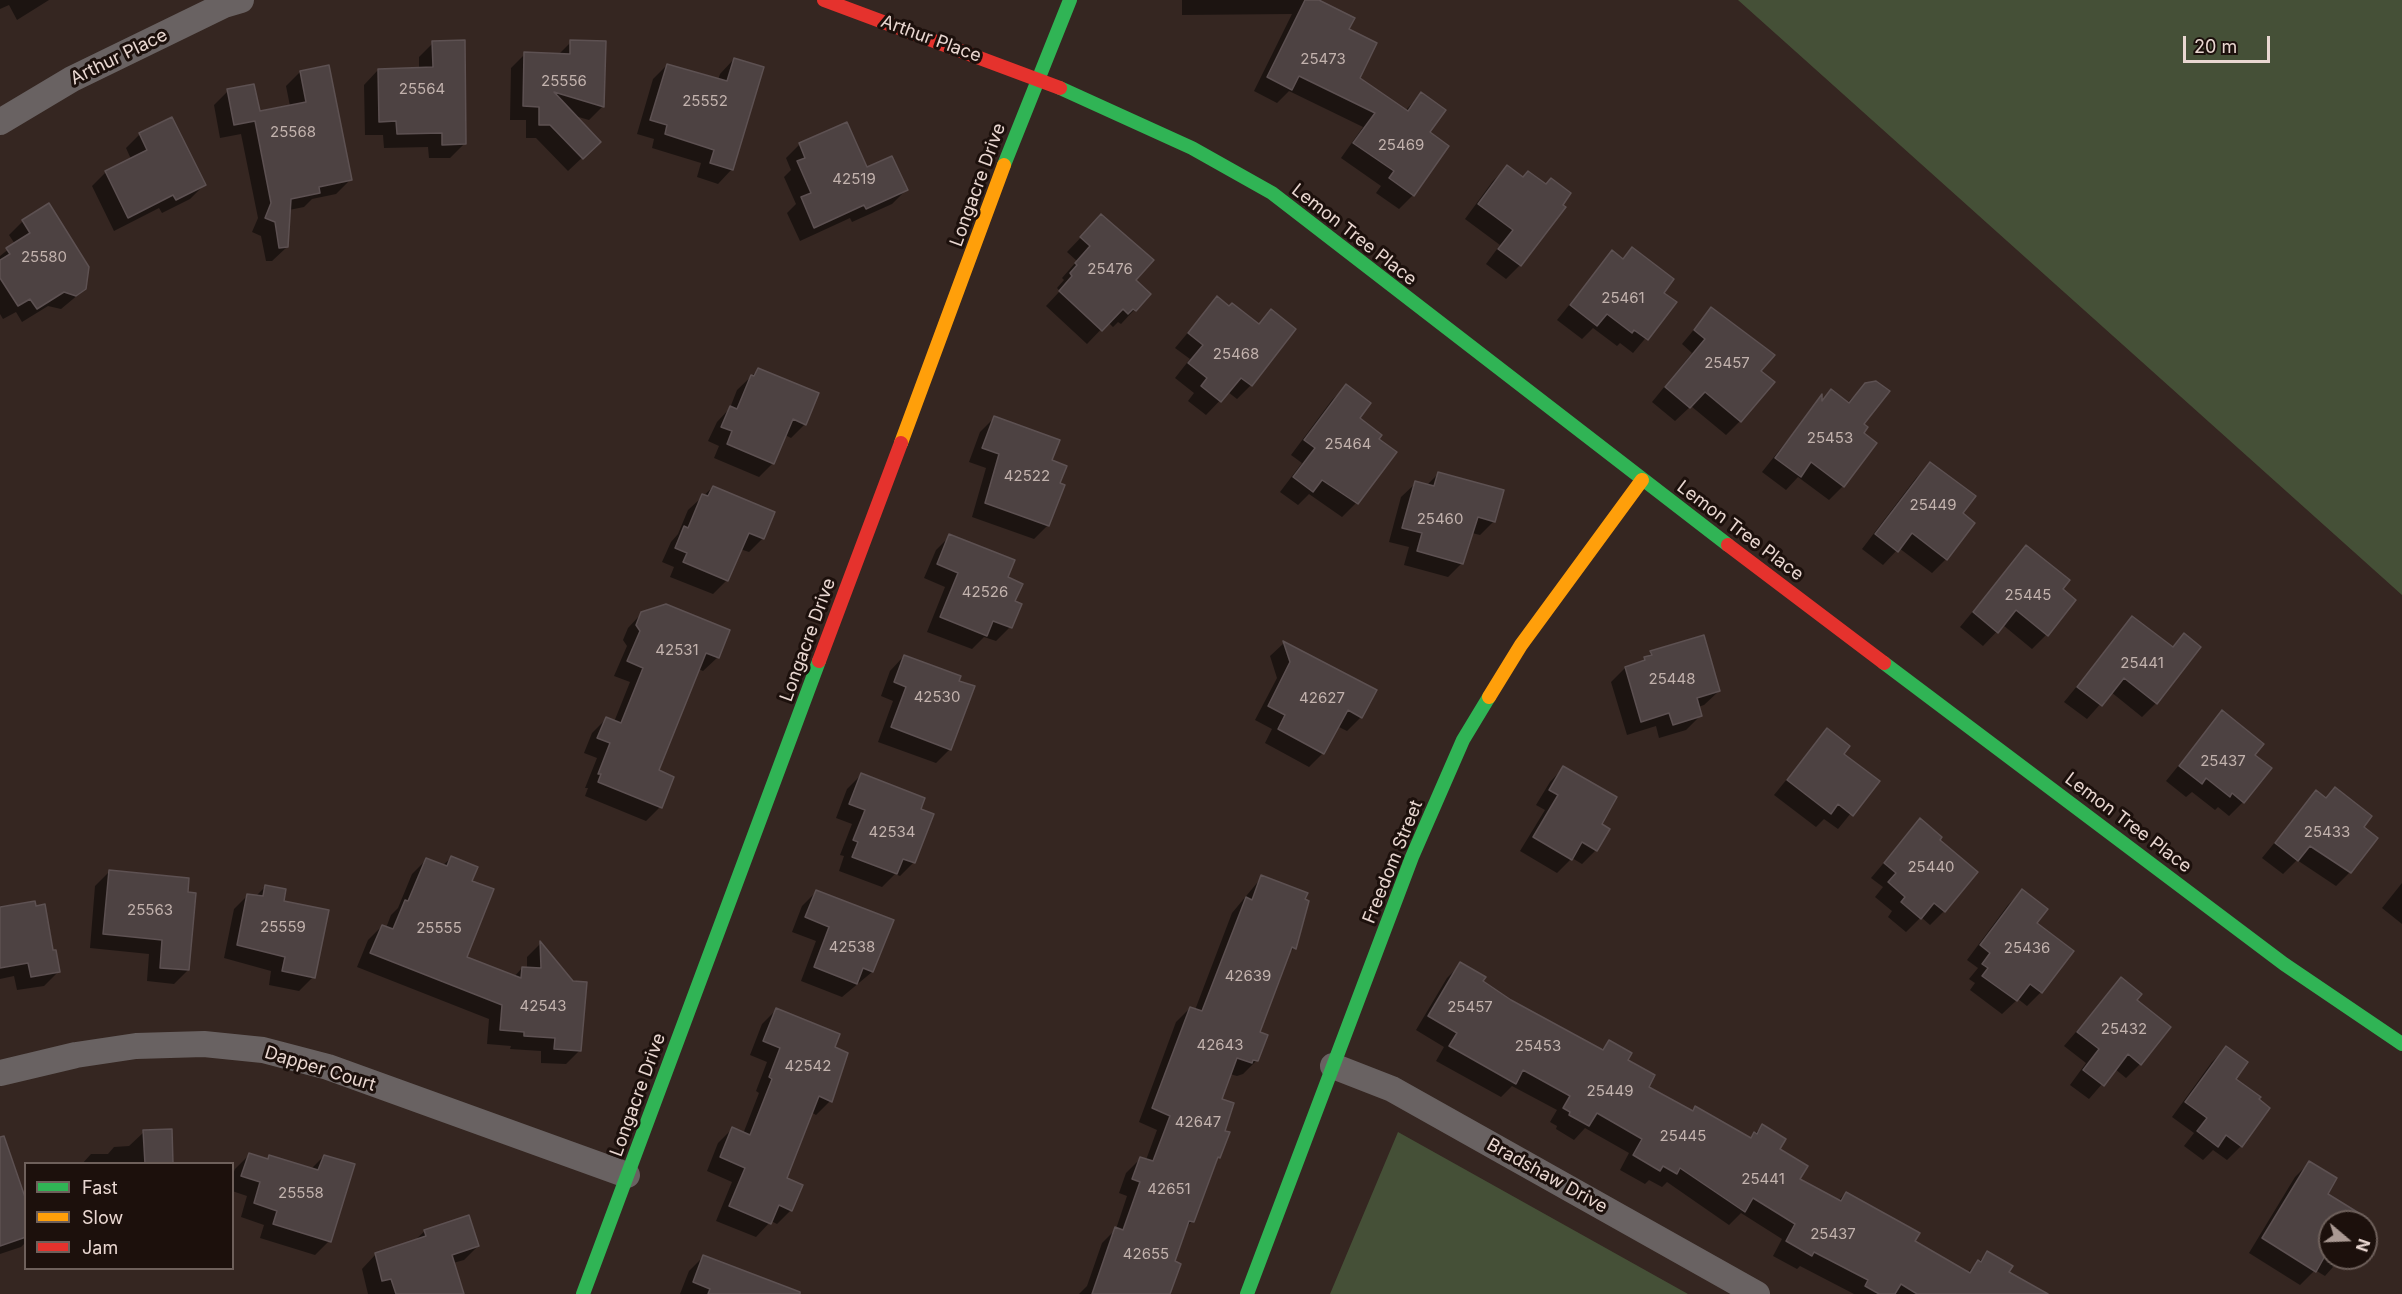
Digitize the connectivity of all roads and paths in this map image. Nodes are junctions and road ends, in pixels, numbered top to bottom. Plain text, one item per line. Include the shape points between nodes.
1 (241, 0) edge
2 (824, 0) edge
3 (1070, 0) edge
4 (1037, 78) junction
5 (0, 122) edge
6 (1642, 480) junction
7 (2402, 1044) edge
8 (1333, 1066) junction
9 (0, 1072) edge
10 (627, 1175) junction
11 (583, 1294) edge
12 (1247, 1294) edge
13 (1757, 1294) edge

1 - 5 street, Arthur Place via 72,79
2 - 4 street, Arthur Place
3 - 4 street, Longacre Drive
4 - 6 street, Lemon Tree Place via 1192,148 1272,193
4 - 10 street, Longacre Drive
6 - 7 street, Lemon Tree Place via 2284,964
6 - 8 street, Freedom Street via 1521,645 1463,740 1412,857
8 - 12 street, Freedom Street
8 - 13 street, Bradshaw Drive via 1392,1089
9 - 10 street, Dapper Court via 136,1046 204,1044 263,1050 328,1067
10 - 11 street, Longacre Drive

